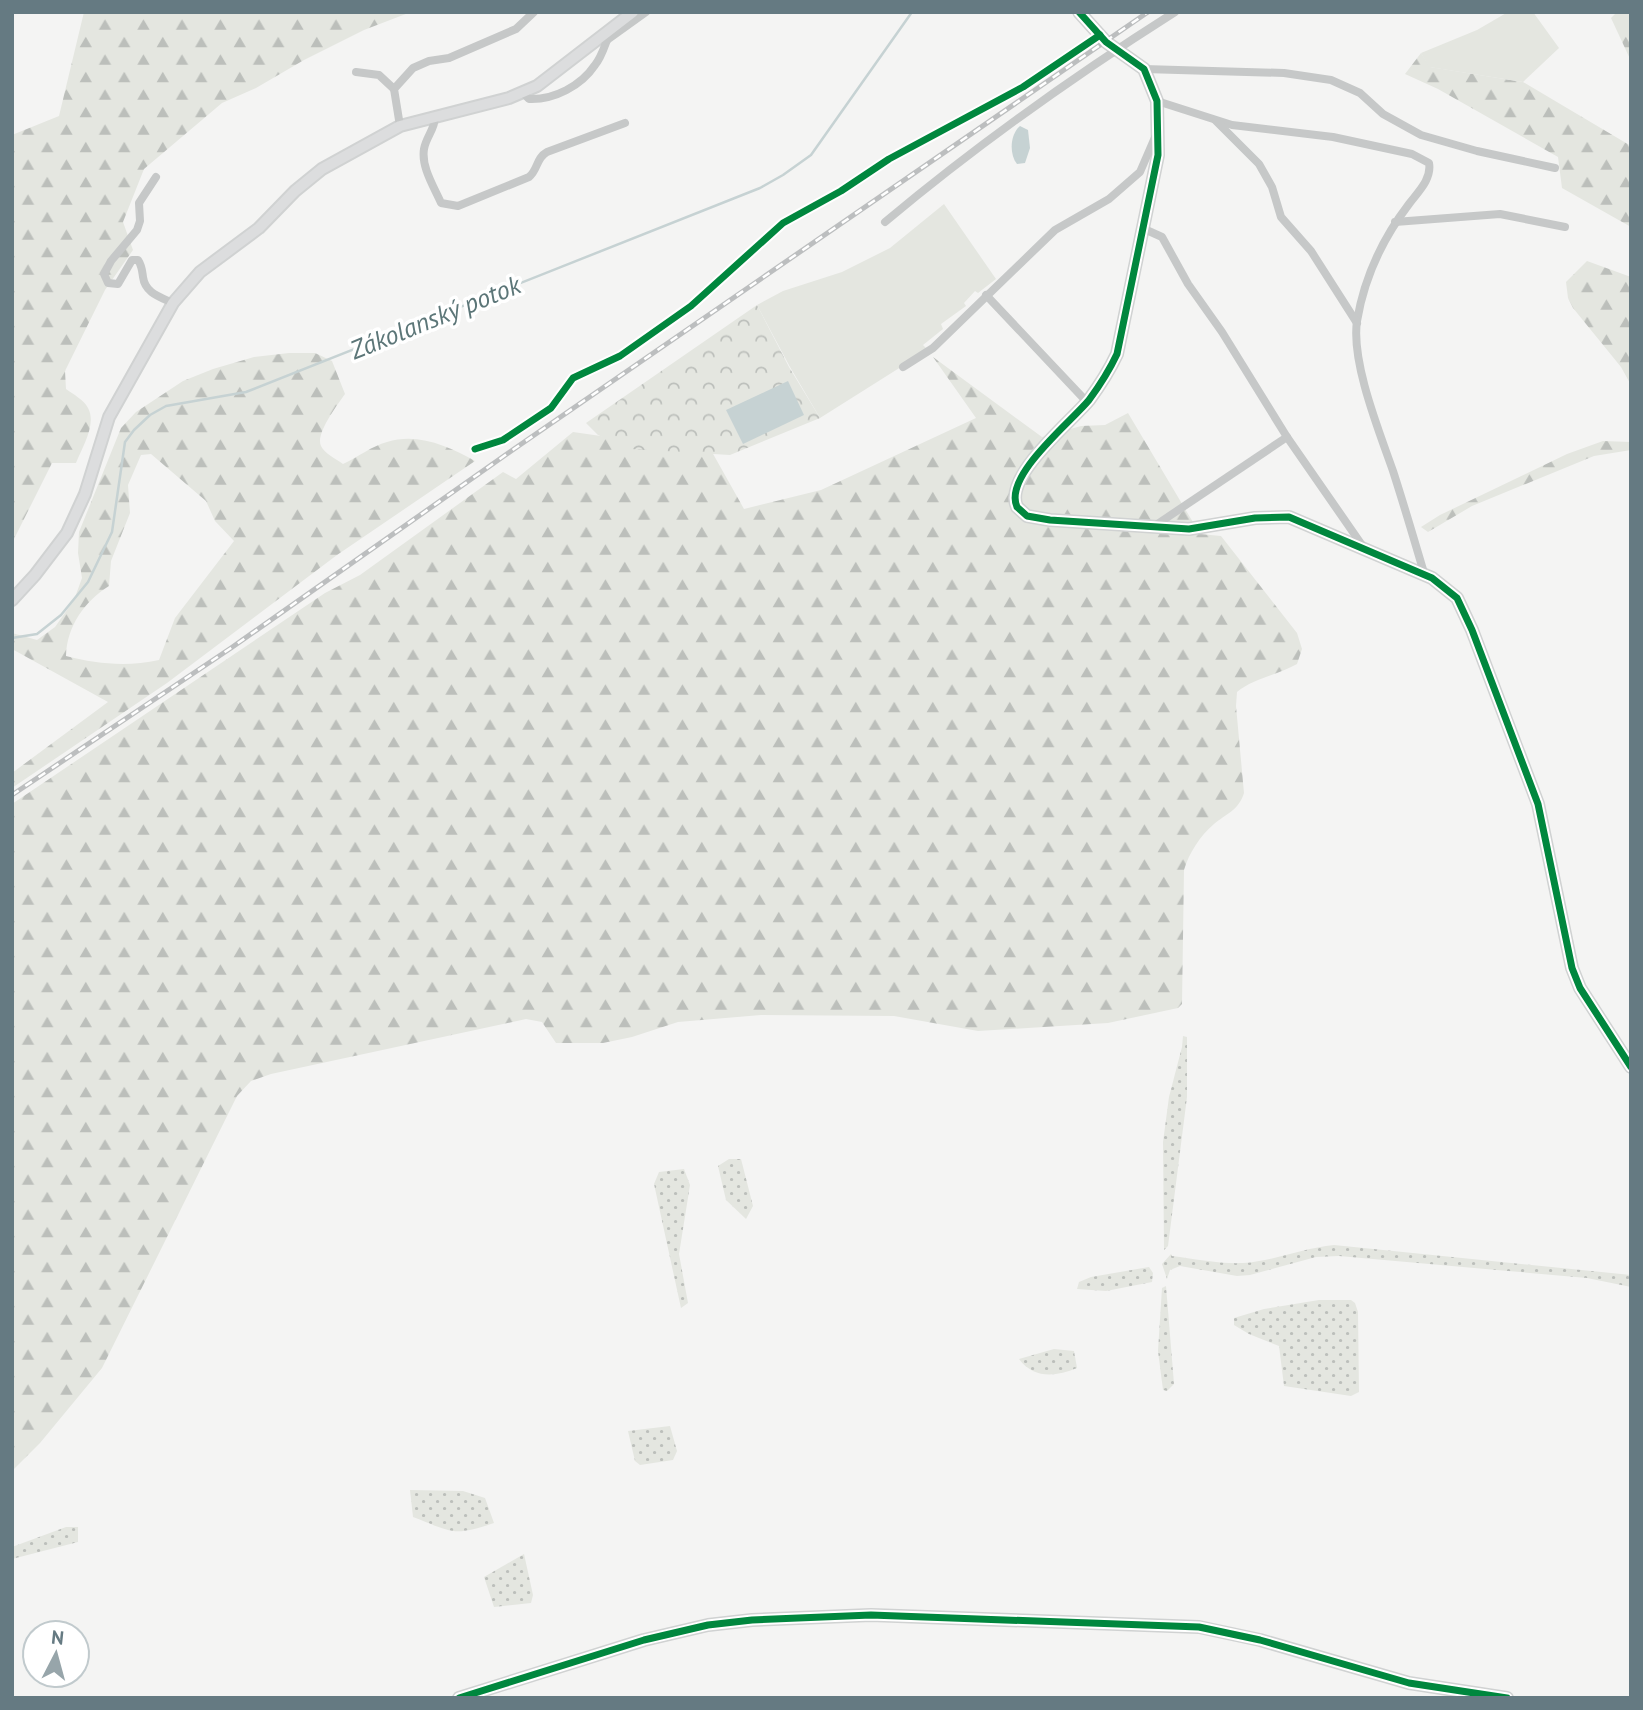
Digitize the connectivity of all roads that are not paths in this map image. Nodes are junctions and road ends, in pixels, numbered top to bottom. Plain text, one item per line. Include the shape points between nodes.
1 (534, 12) edge
2 (633, 12) edge
3 (646, 12) edge
4 (1079, 12) edge
5 (1175, 12) edge
6 (1100, 35) junction
7 (604, 39) junction
8 (1116, 49) junction
9 (1144, 69) junction
10 (356, 72) dead end
11 (394, 89) junction
12 (523, 93) junction
13 (1157, 101) junction
14 (435, 117) junction
15 (1215, 120) junction
16 (625, 122) dead end
17 (400, 126) junction
18 (1157, 132) junction
19 (1555, 168) dead end
20 (156, 177) dead end
21 (885, 222) dead end
22 (1395, 222) junction
23 (1565, 227) dead end
24 (1142, 228) junction
25 (986, 295) junction
26 (173, 303) junction
27 (1357, 323) junction
28 (903, 367) dead end
29 (1087, 402) junction
30 (1287, 437) junction
31 (475, 449) dead end
32 (1153, 527) junction
33 (1364, 548) junction
34 (1424, 573) junction
35 (12, 600) edge
36 (1631, 1067) edge
37 (459, 1698) edge
38 (1507, 1698) edge

1 - 11 street via 516,29 413,68
2 - 7 street
3 - 7 street
4 - 6 street
5 - 8 street
6 - 8 street
6 - 31 street via 1009,96 889,159 782,223 691,306 620,356 573,377 551,408 503,440
7 - 12 street
7 - 12 street via 596,64 566,90 538,99
8 - 9 street
8 - 21 street via 998,132
9 - 13 street
9 - 19 street via 1284,73 1331,80 1360,93 1383,114 1421,135
10 - 11 street via 379,75
11 - 17 street
12 - 14 street
13 - 15 street
13 - 18 street
14 - 16 street via 424,149 425,161 441,203 452,207 528,177 547,152
14 - 17 street
15 - 22 street via 1333,137 1412,154 1429,163 1426,181
15 - 27 street via 1259,164 1272,187 1280,217 1311,251
17 - 26 street via 308,179 259,228 200,272
18 - 24 street via 1158,155
18 - 25 street via 1140,172 1109,198 1055,230
20 - 26 street via 139,203 137,230 104,274 108,283 118,284 129,263 138,260 149,291
22 - 23 street via 1500,214
22 - 27 street via 1367,279
24 - 29 street via 1117,354
24 - 30 street via 1162,237
25 - 28 street via 933,348
25 - 29 street
26 - 35 street via 109,417 85,494 67,533
27 - 34 street via 1357,348 1371,412
29 - 32 street via 1023,473 1014,492 1017,507 1027,516 1050,520
30 - 32 street
30 - 33 street
32 - 33 street via 1189,529 1289,517
33 - 34 street
34 - 36 street via 1457,598 1472,630 1538,804 1572,968
37 - 38 street via 644,1640 708,1625 871,1615 1199,1627 1409,1683

